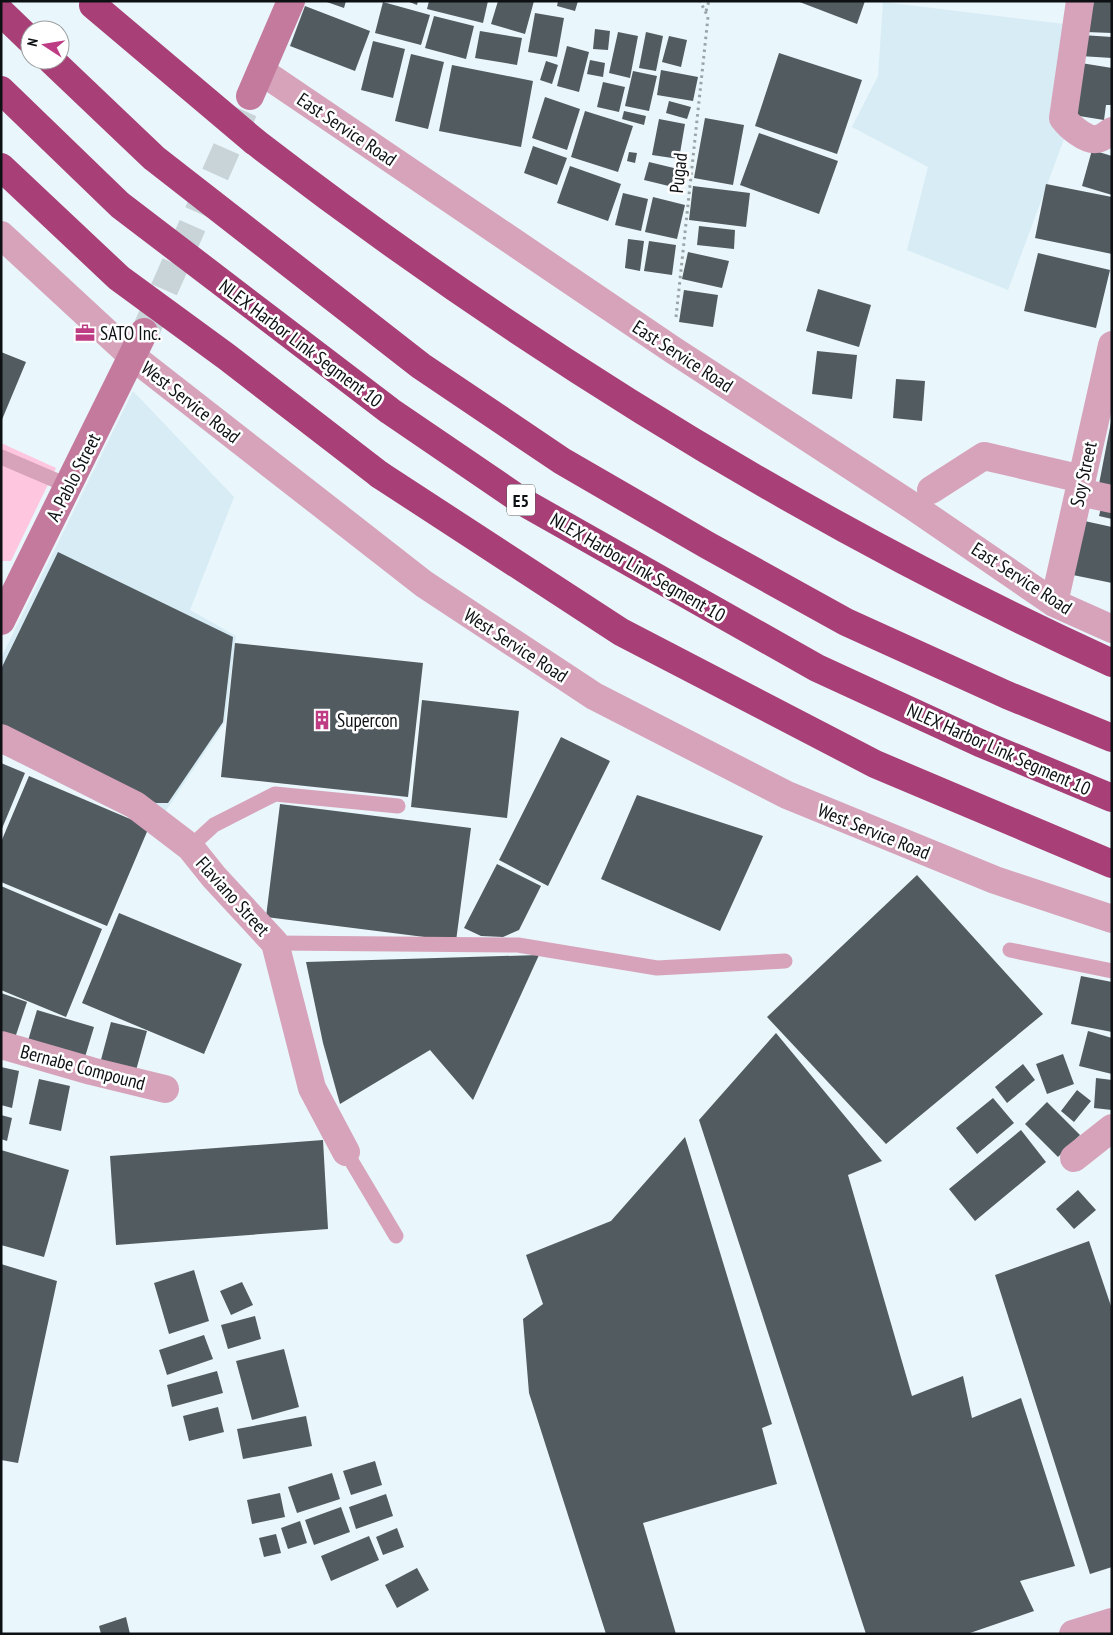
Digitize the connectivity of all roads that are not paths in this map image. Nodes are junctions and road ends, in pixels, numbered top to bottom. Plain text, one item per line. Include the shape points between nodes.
1 (88, 1) edge
2 (291, 1) edge
3 (1080, 1) edge
4 (1, 12) edge
5 (20, 30) edge
6 (62, 70) edge
7 (261, 71) junction
8 (1, 90) edge
9 (250, 96) tunnel mouth
10 (1112, 131) edge
11 (1, 167) edge
12 (1, 235) edge
13 (138, 344) junction
14 (1112, 345) edge
15 (1, 457) edge
16 (69, 486) junction
17 (1081, 486) junction
18 (931, 490) dead end
19 (1112, 499) edge
20 (1054, 604) junction
21 (1, 621) edge
22 (1112, 629) edge
23 (1112, 663) edge
24 (1, 738) edge
25 (1112, 738) edge
26 (1112, 798) edge
27 (398, 806) dead end
28 (190, 847) junction
29 (1112, 864) edge
30 (1112, 919) edge
31 (275, 943) junction
32 (1010, 950) dead end
33 (785, 962) dead end
34 (1112, 971) edge
35 (1, 1045) edge
36 (165, 1088) dead end
37 (1112, 1128) edge
38 (346, 1152) joint
39 (1074, 1158) dead end
40 (396, 1236) dead end
41 (1112, 1622) edge
42 (1073, 1634) edge

1 - 23 highway, bridge via 254,141 470,300 706,449 888,552 1034,628
2 - 7 street
3 - 10 street via 1063,118 1089,138 1096,139
4 - 5 highway
6 - 25 highway, bridge via 154,158 421,366 562,461 846,622
7 - 9 street
7 - 20 street, East Service Road
8 - 26 highway, NLEX Harbor Link Segment 10 / E5, bridge via 120,205 390,411 525,503 817,668 980,743
11 - 29 highway, bridge via 119,278 380,476 621,632 875,764
12 - 13 street, West Service Road
13 - 16 street, A. Pablo Street
13 - 30 street, West Service Road via 424,584 594,696 787,795 995,880
14 - 17 street, Soy Street
15 - 16 lane
16 - 21 street, A. Pablo Street
17 - 18 street via 984,456
17 - 19 street
17 - 20 street, Soy Street
20 - 22 street, East Service Road
24 - 28 street, Flaviano Street via 135,805
27 - 28 lane via 275,794 214,825
28 - 31 street, Flaviano Street
31 - 33 lane via 518,945 657,968
31 - 38 street, Flaviano Street via 312,1088
32 - 34 lane
35 - 36 street, Bernabe Compound
37 - 39 street
38 - 40 lane
41 - 42 street

